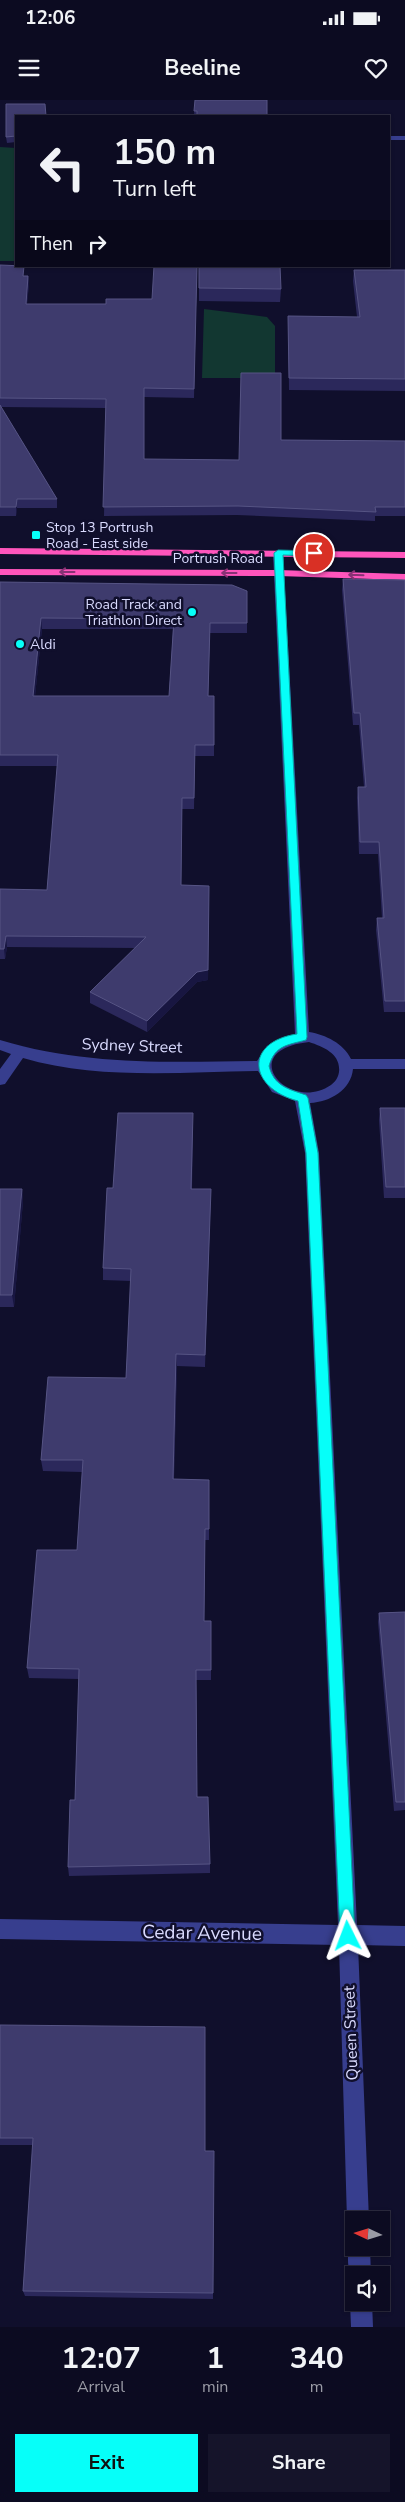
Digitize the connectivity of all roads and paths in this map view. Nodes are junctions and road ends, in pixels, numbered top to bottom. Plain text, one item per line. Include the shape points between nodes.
1 (390, 138) edge
2 (405, 138) edge
3 (0, 551) edge
4 (278, 553) junction
5 (405, 555) edge
6 (0, 572) edge
7 (278, 573) junction
8 (405, 577) edge
9 (302, 1037) junction
10 (0, 1045) edge
11 (19, 1053) junction
12 (347, 1064) junction
13 (405, 1064) edge
14 (264, 1066) junction
15 (0, 1080) edge
16 (302, 1098) junction
17 (0, 1929) edge
18 (348, 1936) junction
19 (405, 1936) edge
20 (358, 2211) edge
21 (361, 2311) edge
22 (362, 2327) edge

1 - 2 street
3 - 4 highway, Portrush Road
4 - 5 highway, Portrush Road
4 - 7 street
7 -> 6 highway, Portrush Road
8 -> 7 highway, Portrush Road
7 - 9 street
9 - 12 street via 324,1040 336,1047
9 - 14 street via 274,1046
10 - 11 street, Sydney Street
11 - 14 street, Sydney Street via 102,1065
11 - 15 street
12 - 13 street
12 - 16 street via 347,1075 341,1085 318,1097
14 - 16 street via 266,1077 274,1086 285,1094
16 - 18 street, Queen Street via 312,1153
17 - 18 street, Cedar Avenue
18 - 19 street, Cedar Avenue
18 - 20 street, Queen Street
21 - 22 street

